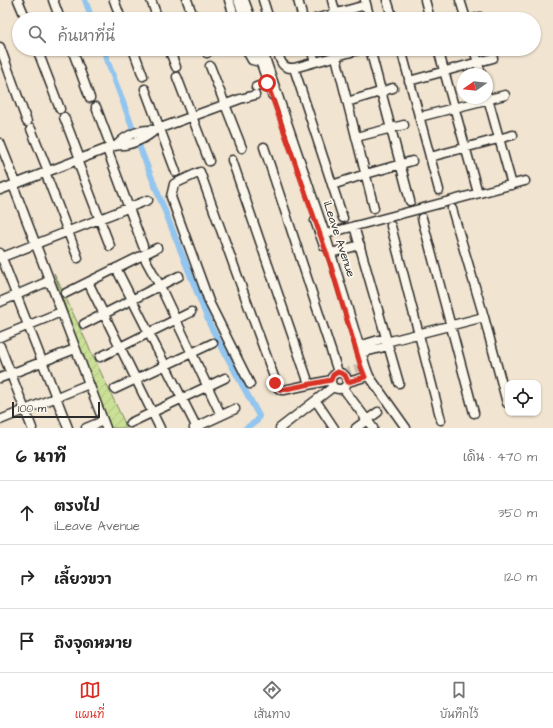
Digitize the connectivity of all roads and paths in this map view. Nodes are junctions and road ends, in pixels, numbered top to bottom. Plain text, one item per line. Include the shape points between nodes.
1 (18, 0) edge
2 (53, 0) edge
3 (114, 0) edge
4 (151, 0) edge
5 (187, 0) edge
6 (229, 0) edge
7 (238, 0) edge
8 (244, 0) edge
9 (264, 0) edge
10 (298, 0) edge
11 (332, 0) edge
12 (424, 0) edge
13 (460, 0) edge
14 (390, 1) edge
15 (366, 2) edge
16 (23, 12) edge
17 (57, 12) edge
18 (118, 12) edge
19 (155, 12) edge
20 (191, 12) edge
21 (233, 12) edge
22 (242, 12) edge
23 (248, 12) edge
24 (267, 12) edge
25 (301, 12) edge
26 (335, 12) edge
27 (345, 12) edge
28 (368, 12) edge
29 (391, 12) edge
30 (428, 12) edge
31 (464, 12) edge
32 (0, 47) edge
33 (40, 56) edge
34 (75, 56) edge
35 (136, 56) edge
36 (172, 56) edge
37 (250, 56) edge
38 (258, 56) edge
39 (264, 56) edge
40 (279, 56) edge
41 (313, 56) edge
42 (372, 56) edge
43 (403, 56) edge
44 (440, 56) edge
45 (476, 56) edge
46 (336, 57) joint
47 (493, 58) dead end
48 (260, 62) junction
49 (315, 62) junction
50 (478, 62) junction
51 (210, 66) dead end
52 (176, 67) dead end
53 (294, 68) junction
54 (480, 68) edge
55 (444, 71) junction
56 (143, 76) dead end
57 (177, 77) dead end
58 (409, 81) junction
59 (271, 86) junction
60 (145, 88) dead end
61 (393, 88) dead end
62 (381, 92) junction
63 (505, 95) dead end
64 (493, 96) edge
65 (90, 98) dead end
66 (347, 102) junction
67 (226, 104) junction
68 (466, 104) edge
69 (490, 104) edge
70 (96, 107) dead end
71 (454, 108) junction
72 (60, 109) dead end
73 (64, 117) dead end
74 (192, 117) junction
75 (419, 118) junction
76 (404, 125) dead end
77 (391, 128) junction
78 (158, 129) junction
79 (513, 135) dead end
80 (356, 136) junction
81 (499, 139) junction
82 (0, 143) edge
83 (112, 146) junction
84 (264, 147) dead end
85 (242, 148) dead end
86 (465, 148) junction
87 (430, 158) junction
88 (78, 159) junction
89 (232, 160) dead end
90 (209, 161) dead end
91 (412, 161) dead end
92 (401, 164) junction
93 (47, 172) junction
94 (176, 172) dead end
95 (366, 174) junction
96 (525, 181) dead end
97 (14, 184) junction
98 (512, 184) junction
99 (332, 185) junction
100 (0, 190) edge
101 (439, 190) dead end
102 (478, 193) junction
103 (148, 200) dead end
104 (410, 200) dead end
105 (129, 208) junction
106 (374, 208) dead end
107 (452, 209) dead end
108 (343, 218) dead end
109 (422, 218) dead end
110 (100, 219) junction
111 (354, 226) junction
112 (391, 226) dead end
113 (68, 232) junction
114 (325, 234) junction
115 (35, 244) junction
116 (360, 245) junction
117 (110, 246) dead end
118 (157, 248) dead end
119 (143, 251) junction
120 (332, 253) junction
121 (1, 256) edge
122 (78, 258) dead end
123 (116, 268) junction
124 (179, 276) dead end
125 (50, 281) junction
126 (88, 282) junction
127 (160, 286) junction
128 (66, 293) dead end
129 (16, 295) junction
130 (133, 300) junction
131 (0, 302) edge
132 (61, 312) junction
133 (191, 312) dead end
134 (104, 314) junction
135 (484, 317) junction
136 (175, 320) junction
137 (84, 324) dead end
138 (28, 326) junction
139 (451, 326) junction
140 (149, 332) junction
141 (418, 334) junction
142 (0, 337) edge
143 (386, 342) junction
144 (213, 343) dead end
145 (0, 346) edge
146 (120, 347) junction
147 (75, 349) junction
148 (360, 350) junction
149 (191, 353) junction
150 (100, 357) dead end
151 (42, 362) junction
152 (166, 365) junction
153 (338, 372) junction
154 (11, 374) junction
155 (365, 377) junction
156 (0, 378) edge
157 (225, 378) dead end
158 (135, 380) junction
159 (332, 383) junction
160 (398, 383) dead end
161 (89, 384) junction
162 (250, 384) dead end
163 (309, 384) junction
164 (345, 385) junction
165 (207, 387) junction
166 (114, 389) dead end
167 (505, 396) edge
168 (56, 398) junction
169 (182, 398) junction
170 (316, 402) junction
171 (235, 408) dead end
172 (25, 410) junction
173 (378, 412) dead end
174 (152, 413) junction
175 (474, 413) dead end
176 (221, 415) junction
177 (0, 420) edge
178 (367, 420) junction
179 (441, 420) dead end
180 (130, 423) dead end
181 (292, 424) edge
182 (104, 425) edge
183 (32, 428) edge
184 (68, 428) edge
185 (86, 428) edge
186 (160, 428) edge
187 (196, 428) edge
188 (280, 428) edge
189 (334, 428) edge
190 (356, 428) edge
191 (373, 428) edge
192 (400, 428) edge
193 (406, 428) edge

1 - 16 street
2 - 17 street
3 - 18 street
4 - 19 street
5 - 20 street
6 - 21 street
7 - 22 street
8 - 23 street
9 - 24 street
10 - 25 street
11 - 26 street
12 - 30 street
13 - 31 street
14 - 29 street
15 - 27 street
15 - 28 street
32 - 93 street
33 - 72 street
34 - 65 street
35 - 56 street
36 - 52 street
37 - 48 street via 252,60
38 - 48 street, iLeave Avenue
39 - 59 street, iLeave Avenue
40 - 53 street via 285,67
41 - 49 street
42 - 62 street
43 - 58 street
44 - 55 street
45 - 50 street
46 - 49 street
46 - 66 street
47 - 50 street
48 - 59 street, iLeave Avenue
49 - 53 street
50 - 54 street
50 - 55 street
51 - 67 street
53 - 99 street
55 - 58 street
55 - 71 street
57 - 74 street
58 - 75 street
59 - 67 street
59 - 114 street, iLeave Avenue
59 - 155 street, iLeave Avenue
60 - 78 street
61 - 62 street
62 - 66 street
62 - 77 street
63 - 64 street
66 - 80 street
67 - 74 street
67 - 85 street
68 - 71 street
69 - 81 street
70 - 83 street
71 - 75 street
71 - 86 street
73 - 88 street
74 - 78 street
74 - 90 street
75 - 87 street
76 - 77 street
77 - 80 street
77 - 92 street
78 - 83 street
78 - 94 street
79 - 81 street
80 - 95 street
81 - 86 street
81 - 98 street
82 - 97 street
83 - 88 street
83 - 105 street
84 - 153 street
86 - 87 street
86 - 102 street
87 - 101 street
88 - 93 street
88 - 110 street
89 - 163 street
91 - 92 street
92 - 95 street
92 - 104 street
93 - 97 street
93 - 113 street
95 - 99 street
95 - 106 street
96 - 98 street
97 - 100 street
97 - 115 street
98 - 102 street
99 - 108 street
102 - 111 street
103 - 105 street
105 - 110 street
105 - 119 street
107 - 135 street
109 - 139 street
110 - 113 street
110 - 117 street
111 - 114 street
111 - 116 street
112 - 141 street
113 - 115 street
113 - 122 street
114 - 120 street, iLeave Avenue
115 - 121 street
115 - 125 street
116 - 120 street
116 - 143 street
118 - 119 street
119 - 123 street
119 - 127 street
120 - 148 street, iLeave Avenue
121 - 129 street
123 - 126 street
123 - 130 street
124 - 127 street
125 - 129 street
125 - 132 street
126 - 128 street
126 - 134 street
127 - 130 street
127 - 136 street
129 - 131 street
129 - 138 street
130 - 134 street
130 - 140 street
132 - 138 street
132 - 147 street
133 - 136 street
134 - 137 street
134 - 146 street
135 - 139 street
135 - 167 street
136 - 140 street
136 - 149 street
138 - 142 street
138 - 151 street
139 - 141 street
139 - 175 street
140 - 146 street
140 - 152 street
141 - 143 street
141 - 179 street
143 - 148 street
143 - 160 street
144 - 149 street
145 - 154 street
146 - 150 street
146 - 158 street
147 - 151 street
147 - 161 street
148 - 193 street, iLeave Avenue via 369,376
149 - 152 street
149 - 165 street
151 - 154 street
151 - 168 street
152 - 158 street
152 - 169 street
153 - 159 street via 333,375
153 - 164 street via 345,375
154 - 156 street
154 - 172 street
155 - 164 street
155 - 192 street, iLeave Avenue
157 - 165 street
158 - 166 street
158 - 174 street
159 - 163 street
159 - 164 street via 338,389
159 - 170 street
161 - 168 street
161 - 182 street
162 - 163 street via 210,304 171,197 174,184 200,172 275,383 281,390
164 - 178 street
165 - 169 street
165 - 176 street
168 - 172 street
168 - 184 street
169 - 174 street
169 - 187 street
170 - 181 street
170 - 189 street
171 - 176 street
172 - 177 street
172 - 183 street
173 - 178 street
174 - 180 street
174 - 186 street
176 - 187 street
178 - 190 street
178 - 191 street
181 - 188 street
182 - 185 street

